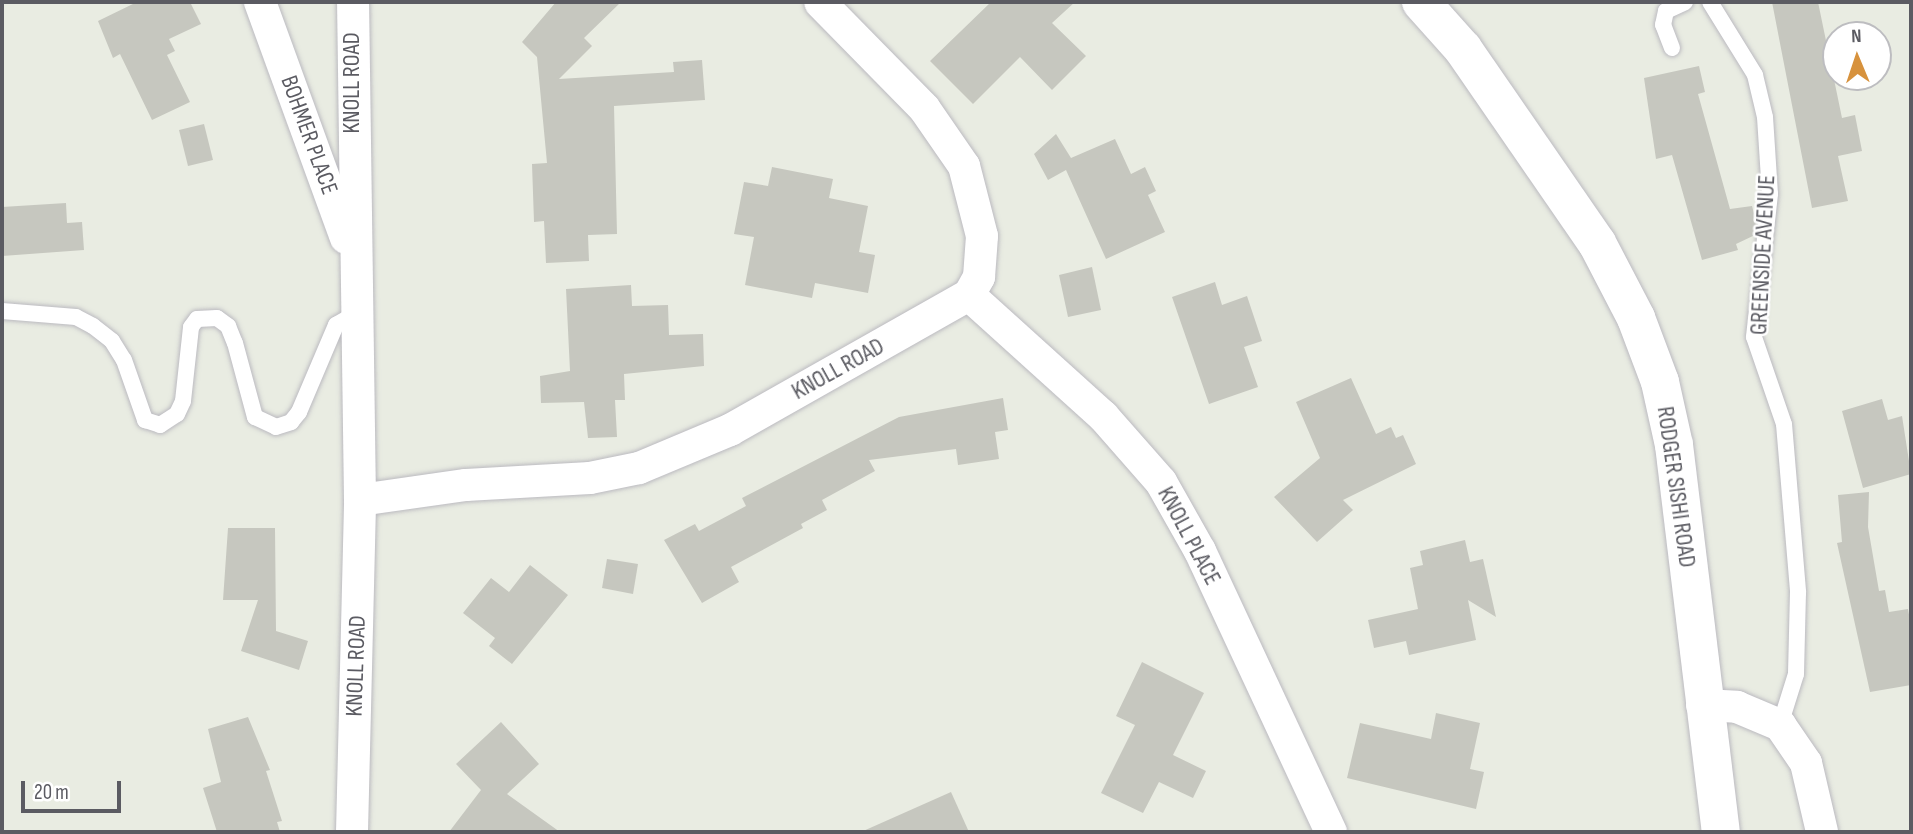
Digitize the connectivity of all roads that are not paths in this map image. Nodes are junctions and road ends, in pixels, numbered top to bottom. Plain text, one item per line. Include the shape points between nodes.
1 (260, 2) edge
2 (353, 2) edge
3 (820, 2) edge
4 (1421, 2) edge
5 (1685, 2) edge
6 (1710, 2) edge
7 (1672, 48) dead end
8 (356, 269) junction
9 (970, 295) junction
10 (2, 311) edge
11 (358, 313) junction
12 (360, 500) junction
13 (1702, 705) junction
14 (1780, 725) junction
15 (352, 832) edge
16 (1331, 832) edge
17 (1721, 832) edge
18 (1822, 832) edge

1 - 8 street, BOHMER PLACE
2 - 8 street, KNOLL ROAD
3 - 9 street via 924,108 964,166 982,236 979,277
4 - 13 main road, RODGER SISHI ROAD via 1463,49 1543,162 1597,243 1636,318 1660,382 1674,445
5 - 7 lane via 1665,10 1663,25
6 - 14 lane, GREENSIDE AVENUE via 1755,75 1766,117 1770,194 1754,337 1784,424 1798,592 1796,674
8 - 11 street, KNOLL ROAD
9 - 12 street, KNOLL ROAD via 730,430 639,468 590,478 466,485
9 - 16 street, KNOLL PLACE via 1103,416 1161,482 1200,551
10 - 11 lane via 76,317 93,326 112,341 124,360 145,420 160,425 177,414 183,401 191,327 197,318 217,318 228,326 235,342 255,417 276,427 299,412 336,325
11 - 12 street, KNOLL ROAD
12 - 15 street, KNOLL ROAD
13 - 14 street via 1737,707
13 - 17 main road, RODGER SISHI ROAD
14 - 18 street via 1806,763

